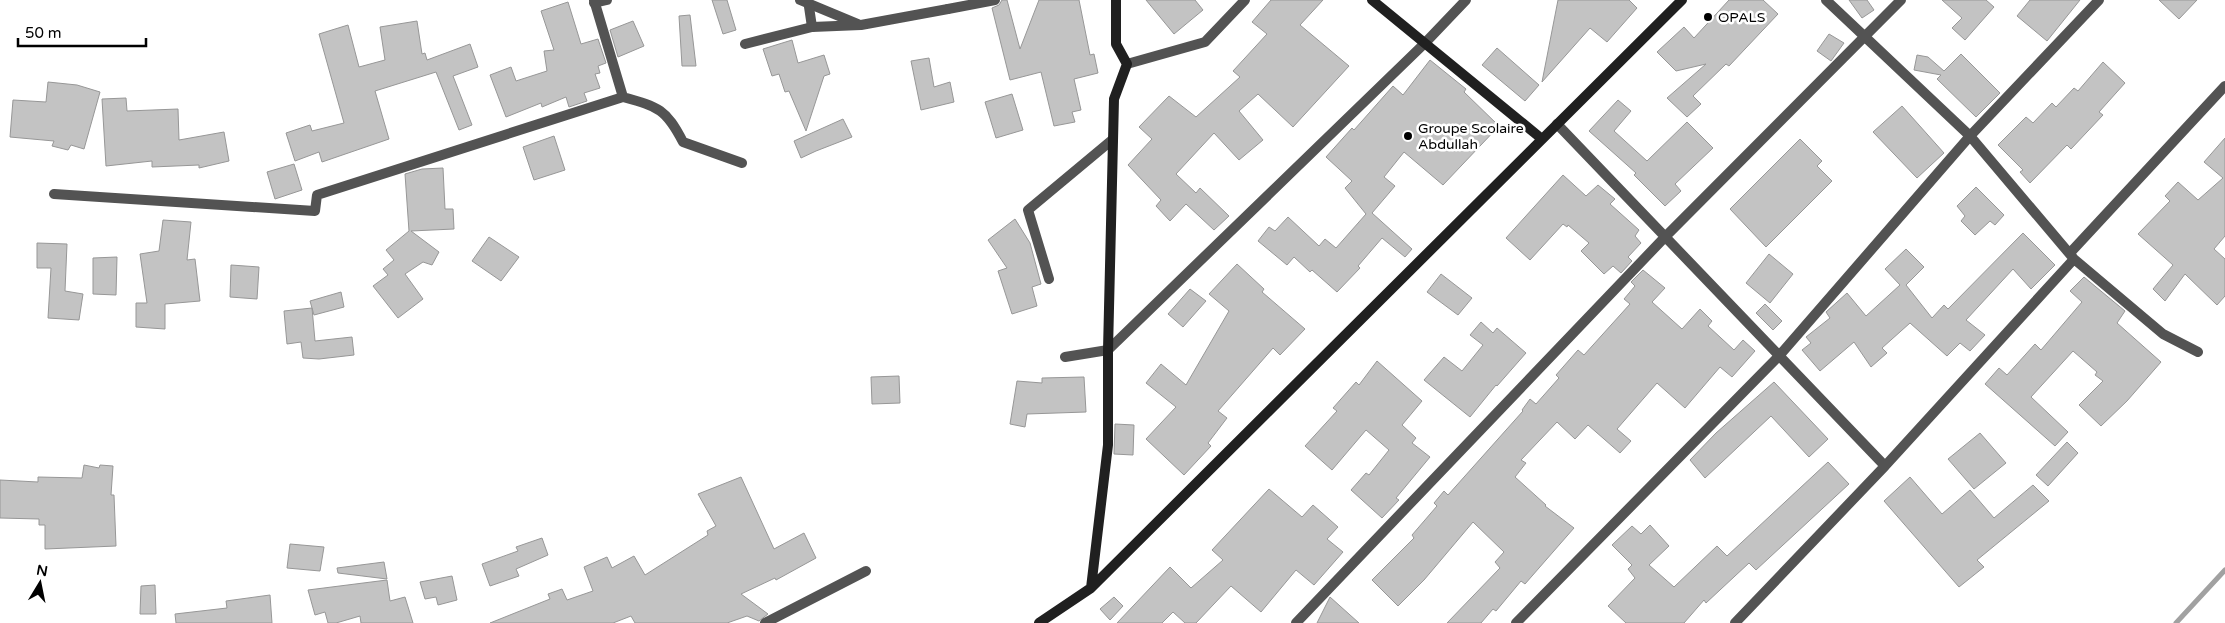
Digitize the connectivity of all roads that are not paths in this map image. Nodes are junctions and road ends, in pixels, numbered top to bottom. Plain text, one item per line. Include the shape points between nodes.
1 (607, 0) edge
2 (994, 0) edge
3 (1116, 0) edge
4 (1245, 0) edge
5 (1372, 0) edge
6 (1466, 0) edge
7 (1682, 0) edge
8 (1826, 0) edge
9 (1901, 0) edge
10 (2099, 0) edge
11 (594, 1) edge
12 (806, 1) edge
13 (861, 25) junction
14 (812, 27) junction
15 (1864, 37) junction
16 (1425, 43) junction
17 (745, 44) dead end
18 (1127, 64) junction
19 (2225, 86) edge
20 (624, 97) junction
21 (1558, 124) junction
22 (1970, 136) junction
23 (1542, 139) junction
24 (1112, 140) junction
25 (742, 163) dead end
26 (54, 194) dead end
27 (1665, 236) junction
28 (2072, 256) junction
29 (1048, 279) dead end
30 (1108, 350) junction
31 (2198, 352) dead end
32 (1779, 356) junction
33 (1065, 357) dead end
34 (1884, 466) junction
35 (866, 571) dead end
36 (1091, 588) junction
37 (765, 623) edge
38 (1039, 623) edge
39 (1296, 623) edge
40 (1516, 623) edge
41 (1735, 623) edge

1 - 11 street
2 - 13 street
3 - 18 main road via 1116,44
4 - 18 street via 1205,42
5 - 16 main road
6 - 16 street
7 - 21 main road
8 - 15 street
9 - 15 street
10 - 22 street
11 - 20 street
12 - 13 street
12 - 14 street
13 - 14 street
14 - 17 street
15 - 22 street
15 - 27 street
16 - 23 main road
16 - 30 street
18 - 24 main road via 1114,100
19 - 28 street
20 - 25 street via 651,105 671,119 683,142
20 - 26 street via 317,194 315,211
21 - 23 main road
21 - 27 street
22 - 28 street
22 - 32 street
23 - 36 main road
24 - 29 street via 1028,210
24 - 30 main road
27 - 32 street
27 - 39 street
28 - 31 street via 2163,334
28 - 34 street
30 - 33 street
30 - 36 main road via 1108,445
32 - 34 street
32 - 40 street
34 - 41 street
35 - 37 street
36 - 38 main road

